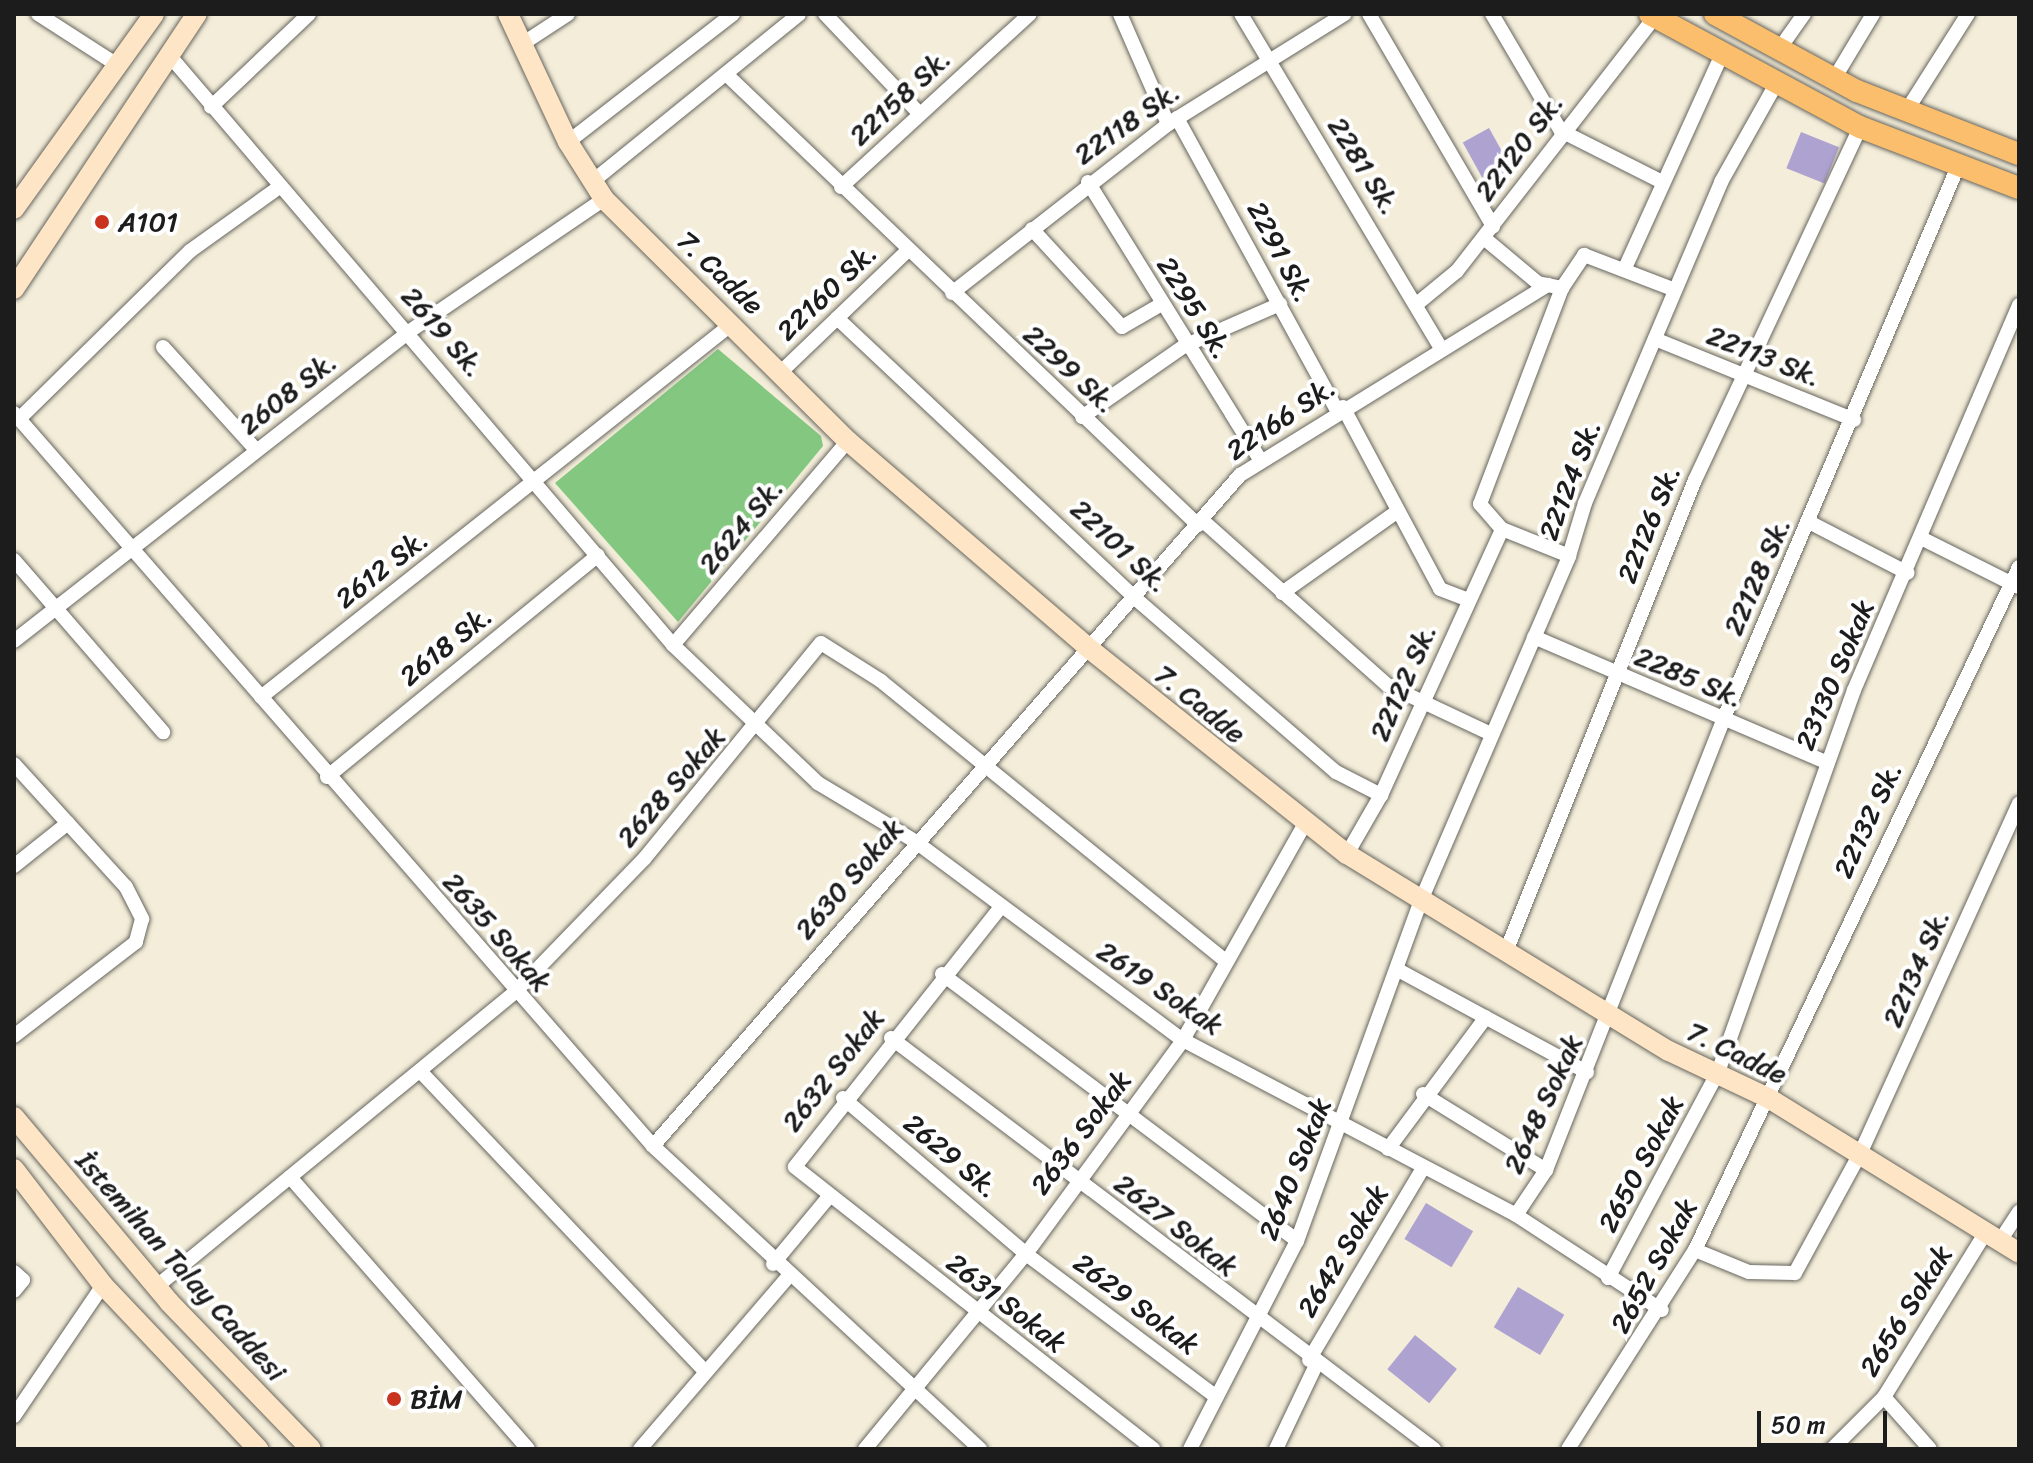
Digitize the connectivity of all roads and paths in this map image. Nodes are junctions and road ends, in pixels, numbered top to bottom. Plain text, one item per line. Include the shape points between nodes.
1 (38, 14) edge
2 (154, 14) edge
3 (197, 14) edge
4 (309, 14) edge
5 (508, 14) edge
6 (568, 14) edge
7 (733, 14) edge
8 (799, 14) edge
9 (825, 14) edge
10 (1030, 14) edge
11 (1120, 14) edge
12 (1241, 14) edge
13 (1345, 14) edge
14 (1369, 14) edge
15 (1492, 14) edge
16 (1715, 14) edge
17 (1804, 14) edge
18 (1873, 14) edge
19 (1968, 14) edge
20 (1652, 16) edge
21 (522, 44) junction
22 (1780, 48) junction
23 (1722, 54) junction
24 (169, 55) junction
25 (1267, 59) junction
26 (116, 64) junction
27 (726, 74) junction
28 (1834, 79) junction
29 (1776, 84) junction
30 (211, 107) junction
31 (1907, 110) junction
32 (919, 113) junction
33 (1172, 121) junction
34 (1860, 127) junction
35 (1561, 131) junction
36 (568, 142) junction
37 (2019, 154) edge
38 (1959, 164) junction
39 (593, 181) junction
40 (1088, 182) junction
41 (1662, 182) junction
42 (841, 187) junction
43 (278, 188) junction
44 (2019, 188) edge
45 (604, 199) junction
46 (14, 209) edge
47 (1032, 229) junction
48 (1488, 232) junction
49 (908, 250) junction
50 (1625, 268) junction
51 (1555, 286) junction
52 (14, 289) edge
53 (1675, 290) junction
54 (952, 293) junction
55 (1418, 303) junction
56 (1280, 304) junction
57 (1160, 305) junction
58 (2019, 305) edge
59 (837, 318) junction
60 (732, 324) junction
61 (410, 331) junction
62 (1655, 339) junction
63 (1184, 346) junction
64 (163, 347) dead end
65 (1441, 348) junction
66 (783, 370) junction
67 (1740, 376) junction
68 (1340, 408) junction
69 (17, 416) edge
70 (1082, 417) junction
71 (1854, 420) junction
72 (848, 441) junction
73 (256, 450) junction
74 (1260, 459) junction
75 (535, 481) junction
76 (1398, 511) junction
77 (1200, 522) junction
78 (1809, 522) junction
79 (1502, 529) junction
80 (1923, 539) junction
81 (134, 545) junction
82 (598, 555) junction
83 (1569, 556) junction
84 (14, 560) edge
85 (2019, 567) edge
86 (1908, 573) junction
87 (2015, 586) edge
88 (1282, 593) junction
89 (1135, 598) junction
90 (1468, 600) junction
91 (56, 608) junction
92 (1534, 637) junction
93 (14, 641) edge
94 (673, 645) junction
95 (1086, 646) junction
96 (1617, 674) junction
97 (261, 697) junction
98 (1421, 706) junction
99 (1723, 720) junction
100 (757, 728) junction
101 (163, 732) dead end
102 (1491, 734) junction
103 (1825, 762) junction
104 (14, 764) edge
105 (979, 765) junction
106 (327, 777) junction
107 (1381, 795) junction
108 (2019, 803) edge
109 (68, 823) junction
110 (1304, 825) junction
111 (916, 842) junction
112 (1347, 854) junction
113 (14, 866) edge
114 (1422, 898) junction
115 (1000, 908) junction
116 (1507, 949) junction
117 (1224, 960) junction
118 (1398, 970) junction
119 (942, 974) junction
120 (515, 992) junction
121 (1612, 1013) junction
122 (1486, 1017) junction
123 (14, 1036) edge
124 (891, 1038) junction
125 (1183, 1040) junction
126 (420, 1071) junction
127 (1587, 1072) junction
128 (1718, 1072) junction
129 (1423, 1094) junction
130 (843, 1098) junction
131 (1770, 1099) junction
132 (1125, 1115) junction
133 (14, 1117) edge
134 (1342, 1129) junction
135 (653, 1146) junction
136 (1388, 1149) junction
137 (1860, 1154) junction
138 (1423, 1168) junction
139 (14, 1169) edge
140 (1546, 1170) junction
141 (290, 1177) junction
142 (1076, 1180) junction
143 (827, 1199) junction
144 (2019, 1212) edge
145 (1516, 1215) junction
146 (1993, 1236) junction
147 (1297, 1241) junction
148 (1695, 1250) junction
149 (2019, 1253) edge
150 (1026, 1254) junction
151 (773, 1264) junction
152 (788, 1277) junction
153 (1608, 1278) junction
154 (103, 1285) junction
155 (156, 1287) junction
156 (1662, 1310) junction
157 (976, 1311) junction
158 (1255, 1320) junction
159 (1312, 1362) junction
160 (706, 1372) junction
161 (910, 1390) junction
162 (1214, 1395) junction
163 (1884, 1397) junction
164 (14, 1416) edge
165 (258, 1449) edge
166 (311, 1449) edge
167 (528, 1449) edge
168 (640, 1449) edge
169 (865, 1449) edge
170 (980, 1449) edge
171 (1153, 1449) edge
172 (1190, 1449) edge
173 (1276, 1449) edge
174 (1434, 1449) edge
175 (1568, 1449) edge
176 (1832, 1449) edge
177 (1930, 1449) edge

1 - 26 street
2 - 26 street
3 - 24 street
4 - 30 street
5 - 21 street, 7. Cadde
6 - 21 street
7 - 36 street
8 - 27 street
9 - 32 street
10 - 32 street, 22158 Sk.
11 - 33 street, 2291 Sk.
12 - 25 street, 2281 Sk.
13 - 25 street, 22118 Sk.
14 - 48 street
15 - 35 street
16 - 22 main road
17 - 22 street
18 - 28 street
19 - 31 street
20 - 23 main road
20 - 35 street, 22120 Sk.
21 - 36 street, 7. Cadde
22 - 28 main road
23 - 29 main road
23 - 41 street
24 - 30 street, 2619 Sk.
24 - 52 street
25 - 33 street, 22118 Sk.
25 - 55 street, 2281 Sk.
26 - 46 street
27 - 39 street
27 - 42 street, 2299 Sk.
28 - 31 main road
29 - 34 main road
29 - 53 street, 22124 Sk. via 1721,182
30 - 43 street, 2619 Sk.
31 - 37 main road
32 - 42 street, 22158 Sk.
33 - 40 street, 22118 Sk.
33 - 56 street, 2291 Sk.
34 - 38 main road
34 - 67 street, 22126 Sk.
35 - 41 street
35 - 48 street, 22120 Sk.
36 - 39 street, 7. Cadde
38 - 44 main road
38 - 71 street, 22128 Sk.
39 - 45 street, 7. Cadde
40 - 47 street, 22118 Sk.
40 - 57 street, 2295 Sk.
41 - 50 street
42 - 49 street, 2299 Sk.
43 - 61 street, 2619 Sk.
43 - 69 street via 190,251
45 - 60 street, 7. Cadde
45 - 61 street, 2608 Sk.
47 - 54 street, 22118 Sk.
47 - 57 street via 1122,327
48 - 51 street
48 - 55 street, 22120 Sk.
49 - 54 street, 2299 Sk.
49 - 59 street, 22160 Sk.
50 - 51 street via 1584,255
50 - 53 street
51 - 65 street, 22166 Sk.
51 - 79 street via 1480,504
53 - 62 street, 22124 Sk.
54 - 70 street, 2299 Sk.
55 - 65 street, 2281 Sk.
56 - 63 street
56 - 68 street, 2291 Sk.
57 - 63 street, 2295 Sk.
58 - 80 street, 23130 Sokak
59 - 66 street, 22160 Sk.
59 - 89 street, 22101 Sk.
60 - 66 street, 7. Cadde
60 - 75 street, 2612 Sk.
61 - 73 street, 2608 Sk.
61 - 75 street, 2619 Sk.
62 - 67 street, 22113 Sk.
62 - 83 street, 22124 Sk.
63 - 70 street
63 - 74 street, 2295 Sk.
64 - 73 street
65 - 68 street, 22166 Sk.
66 - 72 street, 7. Cadde
67 - 71 street, 22113 Sk.
67 - 96 street, 22126 Sk.
68 - 74 street, 22166 Sk.
68 - 76 street, 2291 Sk.
69 - 81 street, 2635 Sokak
70 - 77 street, 2299 Sk.
71 - 78 street, 22128 Sk.
72 - 94 street, 2624 Sk.
72 - 95 street, 7. Cadde
73 - 81 street, 2608 Sk.
74 - 77 street, 22166 Sk.
75 - 82 street, 2619 Sk.
75 - 97 street, 2612 Sk.
76 - 88 street
76 - 90 street, 2291 Sk. via 1440,589
77 - 88 street, 2299 Sk.
77 - 89 street, 22166 Sk.
78 - 86 street
78 - 99 street, 22128 Sk.
79 - 83 street
79 - 90 street, 22122 Sk.
80 - 86 street, 23130 Sokak
80 - 87 street
81 - 91 street, 2608 Sk.
81 - 97 street, 2635 Sokak
82 - 94 street, 2619 Sk.
82 - 106 street, 2618 Sk.
83 - 92 street, 22124 Sk.
84 - 91 street
85 - 87 street, 22132 Sk.
86 - 103 street, 23130 Sokak
87 - 131 street, 22132 Sk.
88 - 98 street, 2299 Sk.
89 - 95 street, 22166 Sk.
89 - 107 street, 22101 Sk. via 1336,772
90 - 98 street, 22122 Sk.
91 - 93 street, 2608 Sk.
91 - 101 street
92 - 96 street, 2285 Sk.
92 - 102 street, 22124 Sk.
94 - 100 street, 2619 Sokak
95 - 105 street, 2630 Sokak
95 - 110 street, 7. Cadde
96 - 99 street, 2285 Sk.
96 - 116 street, 22126 Sk.
97 - 106 street, 2635 Sokak
98 - 102 street, 2299 Sk.
98 - 107 street, 22122 Sk.
99 - 103 street, 2285 Sk.
99 - 121 street, 22128 Sk.
100 - 105 street, 2628 Sokak via 821,643 833,644
100 - 111 street, 2619 Sokak via 818,783
100 - 120 street, 2628 Sokak
102 - 114 street, 22124 Sk.
103 - 128 street, 23130 Sokak
104 - 109 street
105 - 111 street, 2630 Sokak
105 - 117 street, 2628 Sokak
106 - 120 street, 2635 Sokak
107 - 112 street, 22122 Sk.
108 - 137 street, 22134 Sk.
109 - 113 street
109 - 123 street via 126,887 142,919 136,942
110 - 112 street, 7. Cadde
110 - 117 street, 2636 Sokak
111 - 115 street, 2619 Sokak
111 - 135 street, 2630 Sokak
112 - 114 street, 7. Cadde
114 - 116 street, 7. Cadde
114 - 118 street, 2640 Sokak
115 - 119 street, 2632 Sokak
115 - 125 street, 2619 Sokak
116 - 121 street, 7. Cadde
117 - 125 street, 2636 Sokak
118 - 122 street
118 - 134 street, 2640 Sokak
119 - 124 street, 2632 Sokak
119 - 132 street
120 - 126 street, 2628 Sokak
120 - 135 street, 2635 Sokak
121 - 127 street, 2648 Sokak
121 - 128 street, 7. Cadde
122 - 127 street
122 - 129 street
124 - 130 street, 2632 Sokak
124 - 142 street, 2627 Sokak
125 - 132 street, 2636 Sokak
125 - 134 street, 2619 Sokak
126 - 141 street, 2628 Sokak
126 - 160 street
127 - 140 street, 2648 Sokak
128 - 131 street, 7. Cadde
128 - 153 street, 2650 Sokak
129 - 136 street
129 - 140 street
130 - 143 street, 2632 Sokak via 795,1161
130 - 150 street, 2629 Sk.
131 - 137 street, 7. Cadde
131 - 148 street, 2652 Sokak
132 - 142 street, 2636 Sokak
132 - 147 street
133 - 155 street, İstemihan Talay Caddesi
134 - 136 street, 2619 Sokak
134 - 147 street, 2640 Sokak
135 - 151 street, 2635 Sokak
136 - 138 street, 2619 Sokak
137 - 146 street, 7. Cadde
137 - 148 street, 22134 Sk. via 1795,1273 1749,1272
138 - 145 street, 2619 Sokak
138 - 159 street, 2642 Sokak
139 - 154 street
140 - 145 street, 2648 Sokak
141 - 155 street, 2628 Sokak
141 - 167 street
142 - 150 street, 2636 Sokak
142 - 158 street, 2627 Sokak
143 - 151 street
143 - 157 street, 2631 Sokak
144 - 146 street, 2656 Sokak
145 - 153 street, 2619 Sokak
146 - 149 street, 7. Cadde
146 - 163 street, 2656 Sokak
147 - 158 street, 2640 Sokak
148 - 156 street, 2652 Sokak
150 - 157 street, 2636 Sokak
150 - 162 street, 2629 Sokak
151 - 152 street, 2635 Sokak
152 - 160 street
152 - 161 street, 2635 Sokak
153 - 156 street, 2619 Sokak
154 - 164 street
154 - 165 street
155 - 166 street, İstemihan Talay Caddesi
156 - 175 street, 2652 Sokak
157 - 161 street, 2636 Sokak
157 - 171 street, 2631 Sokak
158 - 159 street, 2627 Sokak
158 - 162 street, 2640 Sokak
159 - 173 street, 2642 Sokak
159 - 174 street, 2627 Sokak
160 - 168 street
161 - 169 street, 2636 Sokak
161 - 170 street, 2635 Sokak
162 - 172 street, 2640 Sokak
163 - 176 street, 2656 Sokak
163 - 177 street

